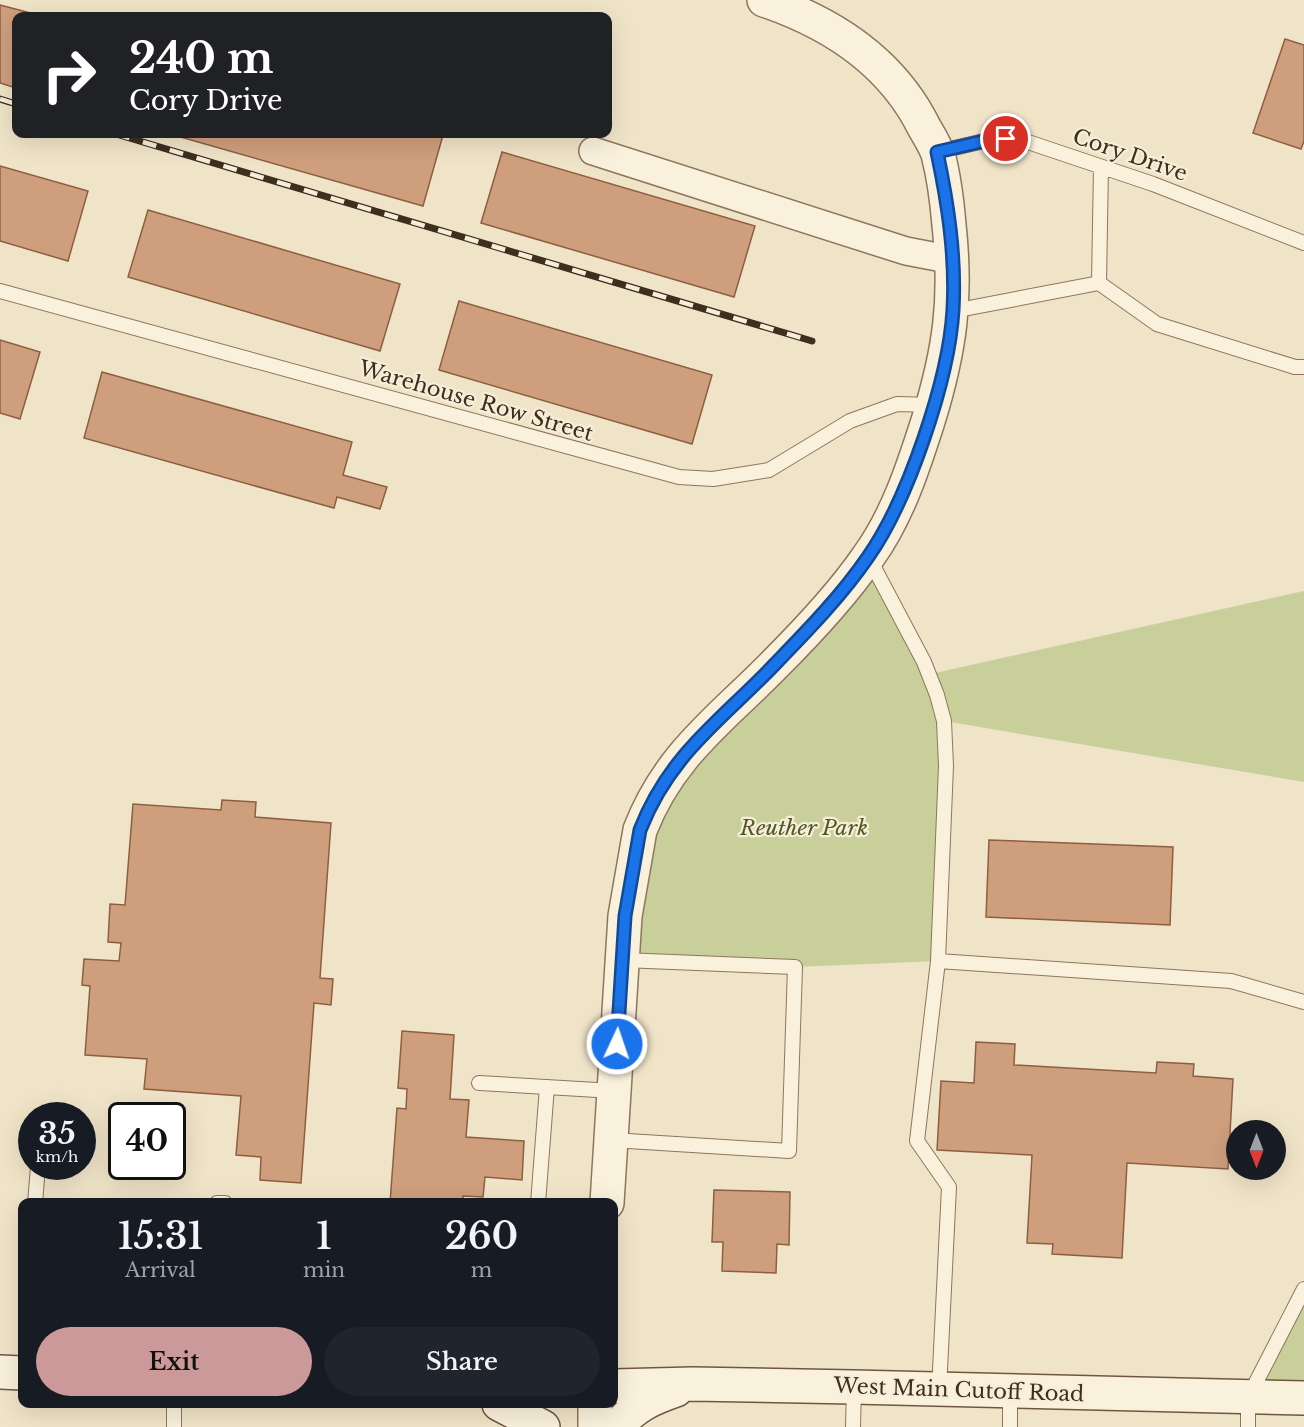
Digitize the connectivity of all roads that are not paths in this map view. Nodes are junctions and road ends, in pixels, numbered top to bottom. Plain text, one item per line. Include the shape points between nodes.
1 (764, 0) edge
2 (593, 151) dead end
3 (937, 152) junction
4 (1101, 167) junction
5 (1304, 243) edge
6 (953, 260) junction
7 (1099, 284) junction
8 (0, 291) edge
9 (953, 311) junction
10 (1304, 367) edge
11 (933, 405) junction
12 (868, 557) junction
13 (622, 960) junction
14 (938, 961) junction
15 (1304, 1002) edge
16 (479, 1083) dead end
17 (547, 1087) junction
18 (614, 1091) junction
19 (612, 1140) junction
20 (37, 1180) edge
21 (35, 1198) edge
22 (538, 1198) edge
23 (607, 1198) edge
24 (1304, 1289) edge
25 (0, 1372) edge
26 (18, 1373) edge
27 (692, 1384) junction
28 (618, 1386) edge
29 (854, 1387) junction
30 (939, 1390) junction
31 (1010, 1392) junction
32 (1304, 1398) edge
33 (174, 1408) edge
34 (507, 1408) edge
35 (595, 1408) edge
36 (1248, 1412) edge
37 (174, 1427) edge
38 (543, 1427) edge
39 (595, 1427) edge
40 (618, 1427) edge
41 (854, 1427) edge
42 (1010, 1427) edge

1 - 3 street via 859,46 891,77 917,112
2 - 6 street via 906,251
3 - 4 lane, Cory Drive via 1006,139 1025,141
3 - 6 street
4 - 5 lane, Cory Drive
4 - 7 lane
6 - 9 street
7 - 9 lane
7 - 10 lane via 1157,324
8 - 11 lane, Warehouse Row Street via 679,477 713,479 769,470 850,421 897,404
9 - 11 street via 946,359
11 - 12 street via 914,465
12 - 13 street via 807,631 689,746 664,779 640,830 625,916
12 - 14 lane via 924,662 944,721 946,766
13 - 18 street
13 - 19 lane via 795,967 789,1151
14 - 15 lane via 1231,981
14 - 30 lane via 917,1141 949,1187
16 - 17 lane
17 - 18 lane
17 - 22 lane
18 - 19 street
19 - 23 street
20 - 21 lane
24 - 36 lane
25 - 26 street
27 - 28 street, West Main Cutoff Road
27 - 29 street, West Main Cutoff Road
27 - 40 street via 650,1399 626,1416
29 - 30 street, West Main Cutoff Road
29 - 41 lane
30 - 31 street, West Main Cutoff Road
31 - 36 street, West Main Cutoff Road
31 - 42 lane
32 - 36 street, West Main Cutoff Road
33 - 37 lane
34 - 38 street
35 - 39 street

